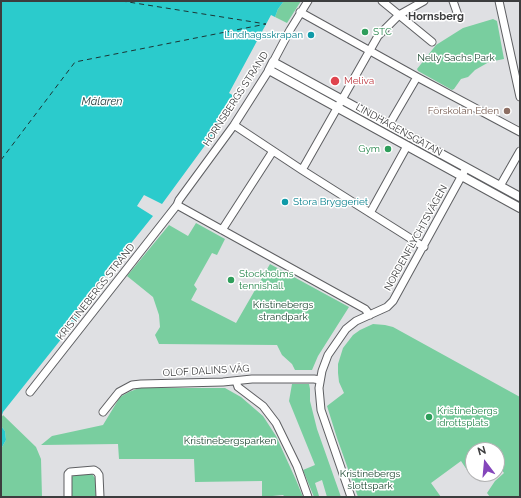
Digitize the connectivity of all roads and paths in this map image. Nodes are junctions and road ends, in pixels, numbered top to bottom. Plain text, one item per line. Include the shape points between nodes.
1 (308, 1) edge
2 (382, 1) edge
3 (424, 1) edge
4 (453, 1) edge
5 (499, 1) edge
6 (300, 12) junction
7 (399, 15) junction
8 (459, 18) dead end
9 (432, 42) dead end
10 (369, 50) junction
11 (274, 62) junction
12 (269, 70) junction
13 (417, 77) junction
14 (520, 97) edge
15 (342, 99) junction
16 (337, 108) junction
17 (234, 125) junction
18 (389, 125) junction
19 (520, 132) edge
20 (407, 146) junction
21 (273, 151) junction
22 (520, 151) edge
23 (466, 168) junction
24 (302, 170) junction
25 (462, 177) junction
26 (500, 186) junction
27 (520, 197) edge
28 (178, 205) junction
29 (520, 208) edge
30 (370, 213) junction
31 (222, 230) junction
32 (424, 247) junction
33 (370, 315) junction
34 (320, 380) junction
35 (236, 381) junction
36 (30, 392) dead end
37 (103, 412) dead end
38 (68, 497) edge
39 (100, 497) edge
40 (308, 497) edge
41 (351, 497) edge

1 - 6 street, HORNSBERGS STRAND
2 - 7 street
3 - 7 street
4 - 8 street
5 - 14 street
6 - 10 street
6 - 11 street, HORNSBERGS STRAND
7 - 9 street
7 - 10 street via 378,36
10 - 13 street
10 - 15 street
11 - 12 street, HORNSBERGS STRAND
11 - 15 street, LINDHAGENSGATAN
12 - 16 street, LINDHAGENSGATAN
12 - 17 street, HORNSBERGS STRAND
13 - 18 street
13 - 19 street
15 - 16 street
15 - 18 street, LINDHAGENSGATAN
16 - 20 street, LINDHAGENSGATAN
16 - 24 street
17 - 21 street
17 - 28 street, HORNSBERGS STRAND via 179,200
18 - 23 street, LINDHAGENSGATAN
20 - 25 street, LINDHAGENSGATAN
20 - 30 street
21 - 24 street
21 - 31 street
22 - 26 street
23 - 25 street, NORDENFLYCHTSVÄGEN
23 - 26 street, LINDHAGENSGATAN
24 - 30 street
25 - 29 street, LINDHAGENSGATAN
25 - 32 street, NORDENFLYCHTSVÄGEN
26 - 27 street, LINDHAGENSGATAN
28 - 31 street
28 - 36 street, KRISTINEBERGS STRAND
30 - 32 street
31 - 33 street via 365,309
32 - 33 street, NORDENFLYCHTSVÄGEN via 393,301 387,307
33 - 34 street, NORDENFLYCHTSVÄGEN via 356,321 338,339 325,362
34 - 35 street, OLOF DALINS VÄG via 314,378
34 - 41 street, NORDENFLYCHTSVÄGEN via 319,395 323,417
35 - 37 street, OLOF DALINS VÄG via 132,385 119,392
35 - 40 street via 238,387 257,401 276,423
38 - 39 street via 68,474 94,470 98,475

